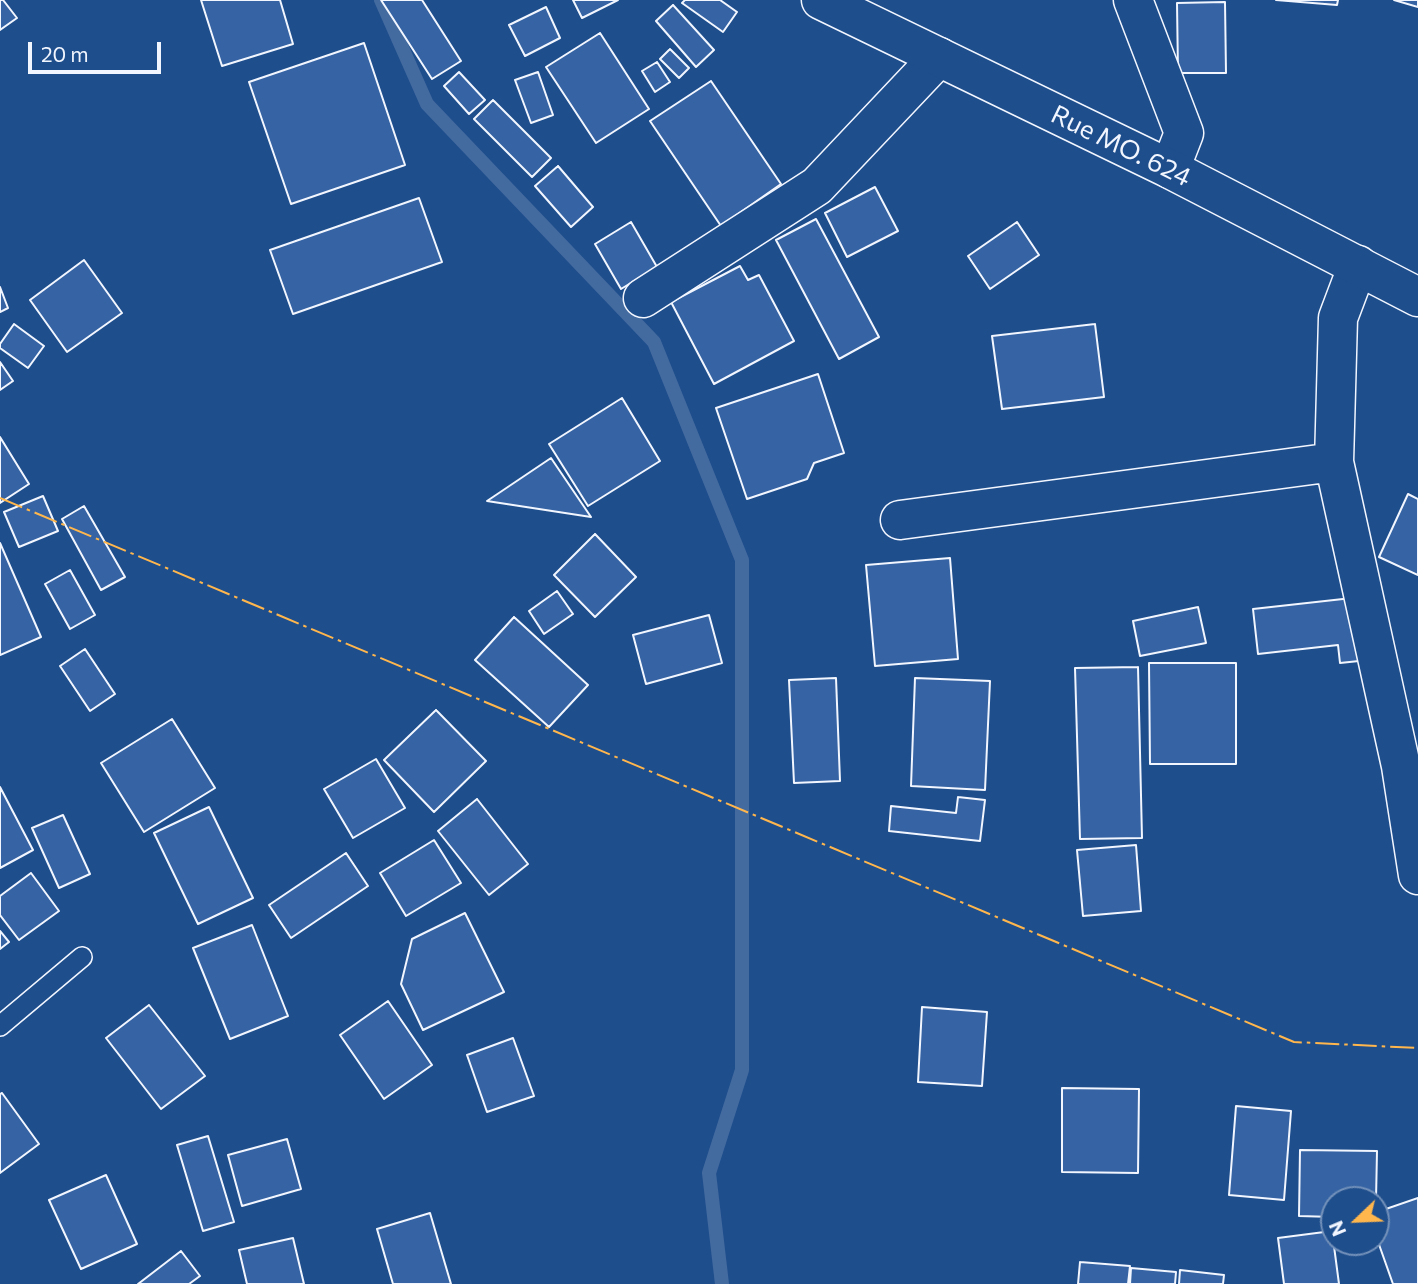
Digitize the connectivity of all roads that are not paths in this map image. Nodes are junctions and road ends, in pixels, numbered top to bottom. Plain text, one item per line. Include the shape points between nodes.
1 (821, 0) edge
2 (1133, 0) edge
3 (939, 57) junction
4 (1170, 169) junction
5 (1358, 265) junction
6 (1418, 297) edge
7 (643, 298) dead end
8 (1334, 462) junction
9 (900, 520) dead end
10 (1418, 875) edge
11 (82, 957) dead end
12 (0, 1026) edge

1 - 3 street, Rue MO. 624
2 - 4 street via 1184,134
3 - 4 street, Rue MO. 624
3 - 7 street via 817,186
4 - 5 street, Rue MO. 624
5 - 6 street, Rue MO. 624
5 - 8 street via 1338,318
8 - 9 street
8 - 10 street via 1401,766
11 - 12 lane

